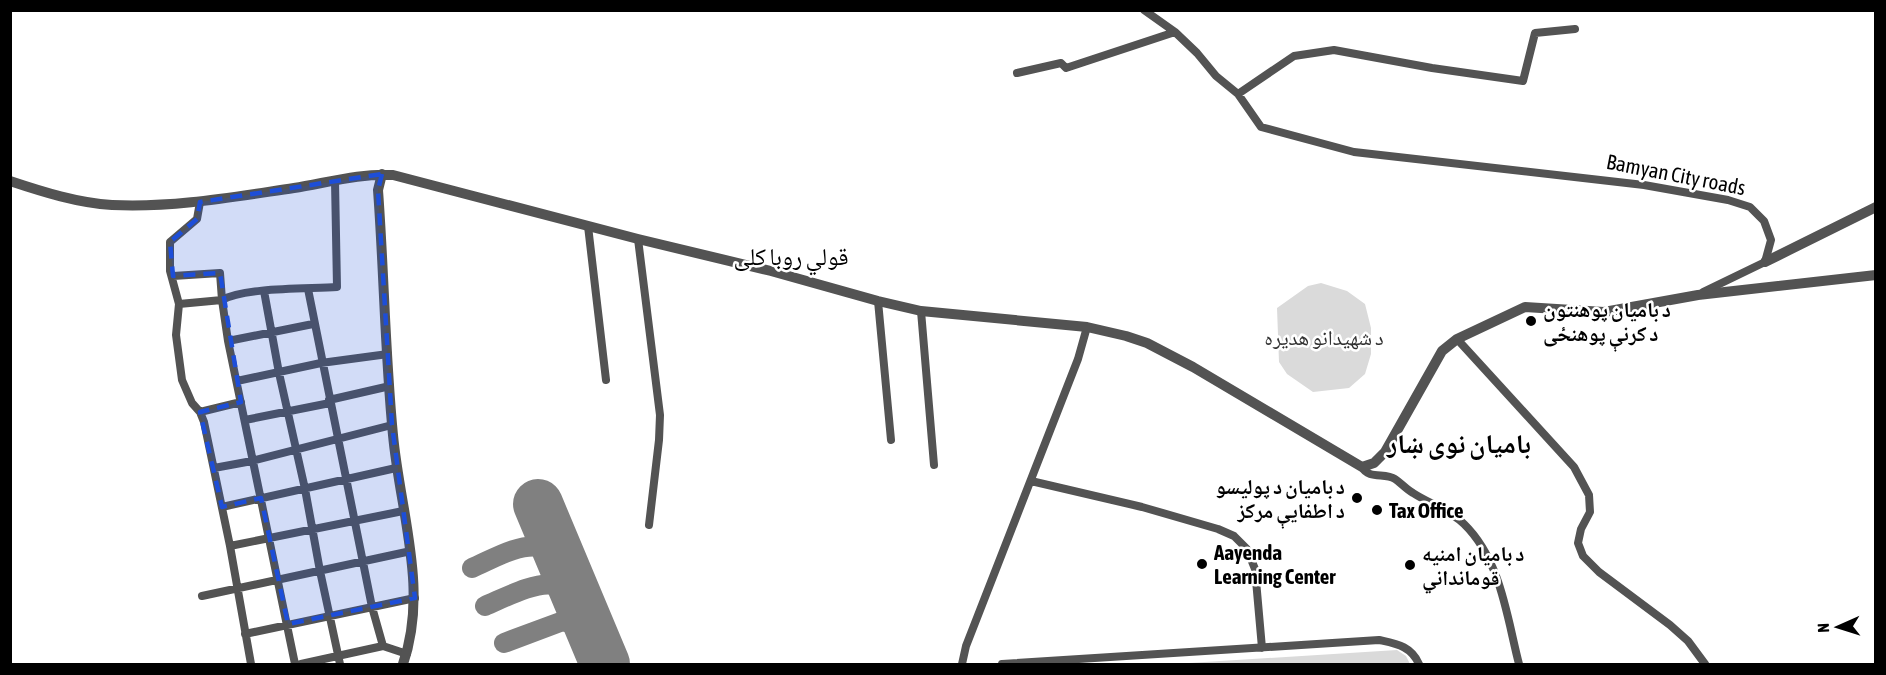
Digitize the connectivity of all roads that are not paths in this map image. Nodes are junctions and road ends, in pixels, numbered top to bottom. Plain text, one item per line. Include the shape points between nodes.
1 (1144, 10) edge
2 (1575, 29) dead end
3 (1175, 32) junction
4 (1017, 73) dead end
5 (1238, 94) junction
6 (382, 174) junction
7 (335, 181) junction
8 (10, 182) edge
9 (200, 202) junction
10 (1875, 207) edge
11 (588, 226) junction
12 (638, 239) junction
13 (1765, 262) junction
14 (1875, 275) edge
15 (173, 276) junction
16 (308, 289) junction
17 (264, 291) junction
18 (1698, 295) junction
19 (222, 300) junction
20 (878, 301) junction
21 (179, 304) junction
22 (921, 311) junction
23 (314, 324) junction
24 (1087, 327) junction
25 (271, 332) junction
26 (1457, 339) junction
27 (228, 341) junction
28 (388, 354) junction
29 (321, 363) junction
30 (279, 373) junction
31 (606, 380) dead end
32 (237, 381) junction
33 (390, 386) junction
34 (241, 402) junction
35 (329, 402) junction
36 (200, 412) junction
37 (289, 412) junction
38 (244, 420) junction
39 (392, 425) junction
40 (338, 439) junction
41 (891, 440) dead end
42 (296, 449) junction
43 (252, 461) junction
44 (934, 465) dead end
45 (1362, 467) junction
46 (214, 468) junction
47 (396, 468) junction
48 (347, 481) junction
49 (1031, 481) junction
50 (305, 489) junction
51 (261, 498) junction
52 (222, 507) junction
53 (403, 512) junction
54 (356, 521) junction
55 (649, 525) dead end
56 (313, 530) junction
57 (269, 539) junction
58 (230, 546) junction
59 (411, 551) junction
60 (364, 560) junction
61 (320, 571) junction
62 (278, 581) junction
63 (237, 590) junction
64 (202, 596) dead end
65 (415, 598) junction
66 (372, 607) junction
67 (330, 615) junction
68 (288, 624) junction
69 (245, 634) junction
70 (383, 646) junction
71 (1262, 648) junction
72 (405, 659) edge
73 (340, 661) edge
74 (251, 664) edge
75 (295, 664) edge
76 (301, 664) edge
77 (962, 664) edge
78 (1002, 664) edge
79 (1419, 664) edge
80 (1519, 664) edge
81 (1705, 664) edge

1 - 3 street, Bamyan City roads
2 - 5 street via 1535,33 1523,81 1334,50 1294,56
3 - 4 street via 1066,68 1062,63
3 - 5 street, Bamyan City roads
5 - 13 street, Bamyan City roads via 1261,127 1354,152 1644,184 1750,207 1764,221 1771,240
6 - 7 street
6 - 11 street
6 - 28 street via 378,190
7 - 9 street
7 - 16 street via 337,287
8 - 9 street via 64,198 110,205
9 - 15 street via 197,219 170,242
10 - 13 street
11 - 12 street
11 - 31 street
12 - 20 street
12 - 55 street via 660,415
13 - 18 street
14 - 18 street
15 - 19 street via 220,273
15 - 21 street
16 - 17 street
16 - 23 street
17 - 19 street
17 - 25 street
18 - 26 street via 1604,312 1525,307
19 - 21 street
19 - 27 street
20 - 22 street
20 - 41 street
21 - 36 street via 176,335 182,380
22 - 24 street
22 - 44 street
23 - 25 street
23 - 29 street
24 - 45 street via 1147,343
24 - 49 street
25 - 27 street
25 - 30 street
26 - 45 street via 1442,351 1385,452 1374,463
26 - 81 street via 1574,467 1589,495 1590,513 1578,543 1583,556 1670,625
27 - 32 street
28 - 29 street
28 - 33 street
29 - 30 street
29 - 35 street
30 - 32 street
30 - 37 street
32 - 34 street
33 - 35 street
33 - 39 street
34 - 36 street
34 - 38 street
35 - 37 street
35 - 40 street
36 - 46 street
37 - 38 street
37 - 42 street
38 - 43 street
39 - 40 street
39 - 47 street
40 - 42 street
40 - 48 street
42 - 43 street
42 - 50 street
43 - 46 street
43 - 51 street
45 - 80 street via 1372,475 1392,477 1412,493 1447,511 1478,540 1498,579
46 - 52 street
47 - 48 street
47 - 53 street
48 - 50 street
48 - 54 street
49 - 71 street via 1142,507 1234,536 1247,549 1255,569
49 - 77 street
50 - 51 street
50 - 56 street
51 - 52 street
51 - 57 street
52 - 58 street
53 - 54 street
53 - 59 street
54 - 56 street
54 - 60 street
56 - 57 street
56 - 61 street
57 - 58 street
57 - 62 street
58 - 63 street
59 - 60 street
59 - 65 street
60 - 61 street
60 - 66 street
61 - 62 street
61 - 67 street
62 - 63 street
62 - 68 street
63 - 64 street
63 - 69 street
65 - 66 street
65 - 72 street
66 - 67 street
66 - 70 street
67 - 68 street
67 - 73 street
68 - 69 street
68 - 75 street
69 - 74 street
70 - 72 street
70 - 73 street
71 - 78 street
71 - 79 street via 1379,640 1402,645
73 - 76 street

